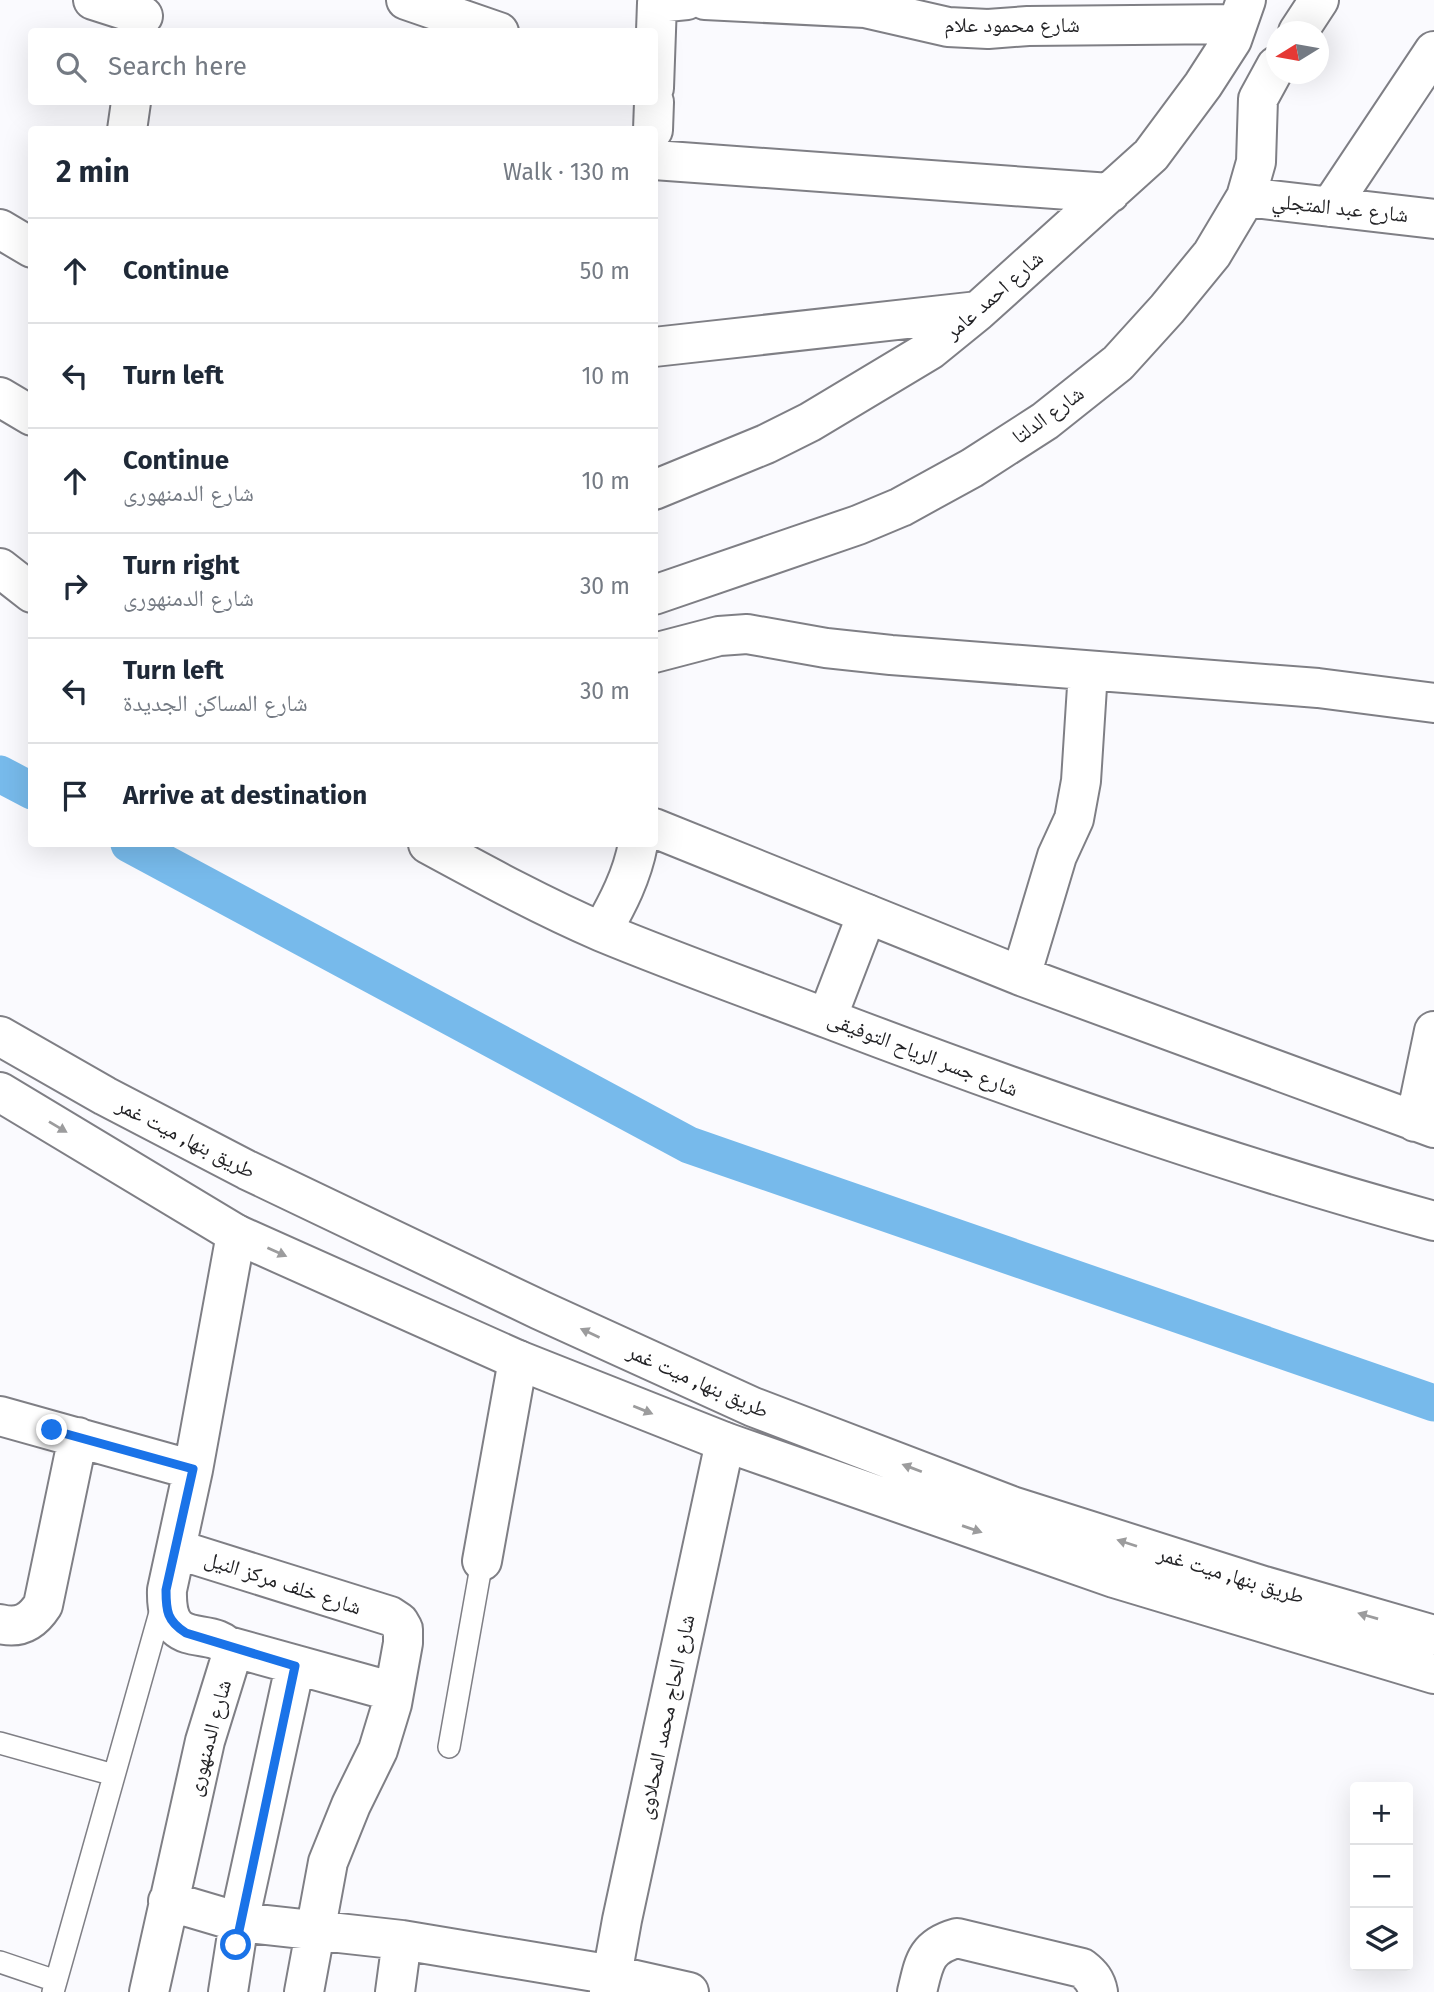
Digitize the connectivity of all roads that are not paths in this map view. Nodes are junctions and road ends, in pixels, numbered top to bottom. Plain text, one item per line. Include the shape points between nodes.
1 (93, 0) edge
2 (406, 0) edge
3 (705, 0) edge
4 (1319, 0) edge
5 (667, 1) edge
6 (1242, 12) edge
7 (143, 16) edge
8 (1305, 21) edge
9 (487, 28) edge
10 (1434, 51) edge
11 (658, 64) edge
12 (1266, 84) edge
13 (131, 105) edge
14 (654, 105) edge
15 (128, 126) edge
16 (653, 126) edge
17 (658, 160) edge
18 (1110, 193) junction
19 (1246, 197) junction
20 (1329, 207) junction
21 (1428, 207) edge
22 (0, 229) edge
23 (28, 246) edge
24 (978, 311) junction
25 (658, 347) edge
26 (0, 397) edge
27 (28, 413) edge
28 (658, 488) edge
29 (0, 568) edge
30 (28, 590) edge
31 (658, 594) edge
32 (658, 652) edge
33 (1088, 671) junction
34 (1434, 703) edge
35 (658, 830) edge
36 (434, 847) edge
37 (637, 847) edge
38 (867, 914) junction
39 (602, 931) junction
40 (1021, 976) junction
41 (827, 1018) junction
42 (1434, 1031) edge
43 (0, 1036) edge
44 (0, 1092) edge
45 (1424, 1125) edge
46 (1434, 1221) edge
47 (236, 1234) junction
48 (540, 1310) junction
49 (518, 1360) junction
50 (0, 1416) edge
51 (78, 1437) junction
52 (725, 1442) junction
53 (193, 1469) junction
54 (176, 1549) junction
55 (482, 1561) joint
56 (166, 1590) junction
57 (0, 1624) edge
58 (1434, 1635) edge
59 (228, 1646) junction
60 (295, 1666) junction
61 (1434, 1674) edge
62 (394, 1692) junction
63 (0, 1743) edge
64 (449, 1746) dead end
65 (114, 1775) junction
66 (169, 1901) junction
67 (239, 1922) junction
68 (316, 1930) junction
69 (402, 1940) junction
70 (0, 1962) edge
71 (611, 1984) edge
72 (55, 1987) edge
73 (149, 1992) edge
74 (228, 1992) edge
75 (304, 1992) edge
76 (395, 1992) edge
77 (689, 1992) edge
78 (916, 1992) edge
79 (1098, 1992) edge

1 - 7 main road
2 - 9 main road
3 - 6 main road, شارع محمود علام via 865,8 966,28
4 - 8 main road
5 - 11 main road
6 - 18 main road, شارع احمد عامر via 1232,40 1203,85 1151,155
10 - 20 main road
12 - 19 main road, شارع الدلتا via 1258,99 1255,169
13 - 15 main road
14 - 16 main road
17 - 18 main road
18 - 24 main road, شارع احمد عامر
19 - 20 main road, شارع عبد المتجلي
19 - 31 main road, شارع الدلتا via 1212,254 1167,309 1118,363 1045,421 901,507
20 - 21 main road, شارع عبد المتجلي
22 - 23 main road
24 - 25 main road
24 - 28 main road, شارع احمد عامر via 930,350 810,422
26 - 27 main road
29 - 30 main road
32 - 33 main road via 719,636 747,634 852,651
33 - 34 main road via 1318,688
33 - 40 main road via 1074,819 1057,856
35 - 38 main road
36 - 39 main road, شارع جسر الرياح التوفيقى
37 - 39 main road via 621,897
38 - 40 main road
38 - 41 main road
39 - 41 main road, شارع جسر الرياح التوفيقى
40 - 45 main road
41 - 46 main road, شارع جسر الرياح التوفيقى via 1101,1119
42 - 45 main road
43 - 48 main road, طريق بنها, ميت غمر via 247,1170
44 -> 47 main road, طريق بنها, ميت غمر
47 -> 49 main road, طريق بنها, ميت غمر
47 - 53 main road
48 - 49 main road
58 -> 48 main road, طريق بنها, ميت غمر via 1264,1587 1012,1506 753,1407
49 -> 52 main road, طريق بنها, ميت غمر
49 - 55 main road
50 - 51 main road
51 - 53 main road
51 - 57 main road via 43,1605 35,1618 22,1626
52 -> 61 main road, طريق بنها, ميت غمر via 1114,1578
52 - 71 main road, شارع الحاج محمد المحلاوى
53 - 54 main road
54 - 56 main road
54 - 62 main road, شارع خلف مركز النيل via 390,1616 403,1629
55 - 64 lane
56 - 59 main road via 173,1625
56 - 65 lane
59 - 60 main road
59 - 66 main road, شارع الدمنهورى via 231,1657 205,1741
60 - 62 main road
60 - 67 main road
62 - 68 main road via 378,1750 328,1862
63 - 65 lane
65 - 72 lane
66 - 67 main road
66 - 73 main road, شارع الدمنهورى
67 - 68 main road
67 - 74 main road
68 - 69 main road
68 - 75 main road
69 - 71 main road
69 - 76 main road
70 - 72 lane
71 - 77 main road
78 - 79 main road via 931,1950 957,1938 1082,1968 1097,1984

